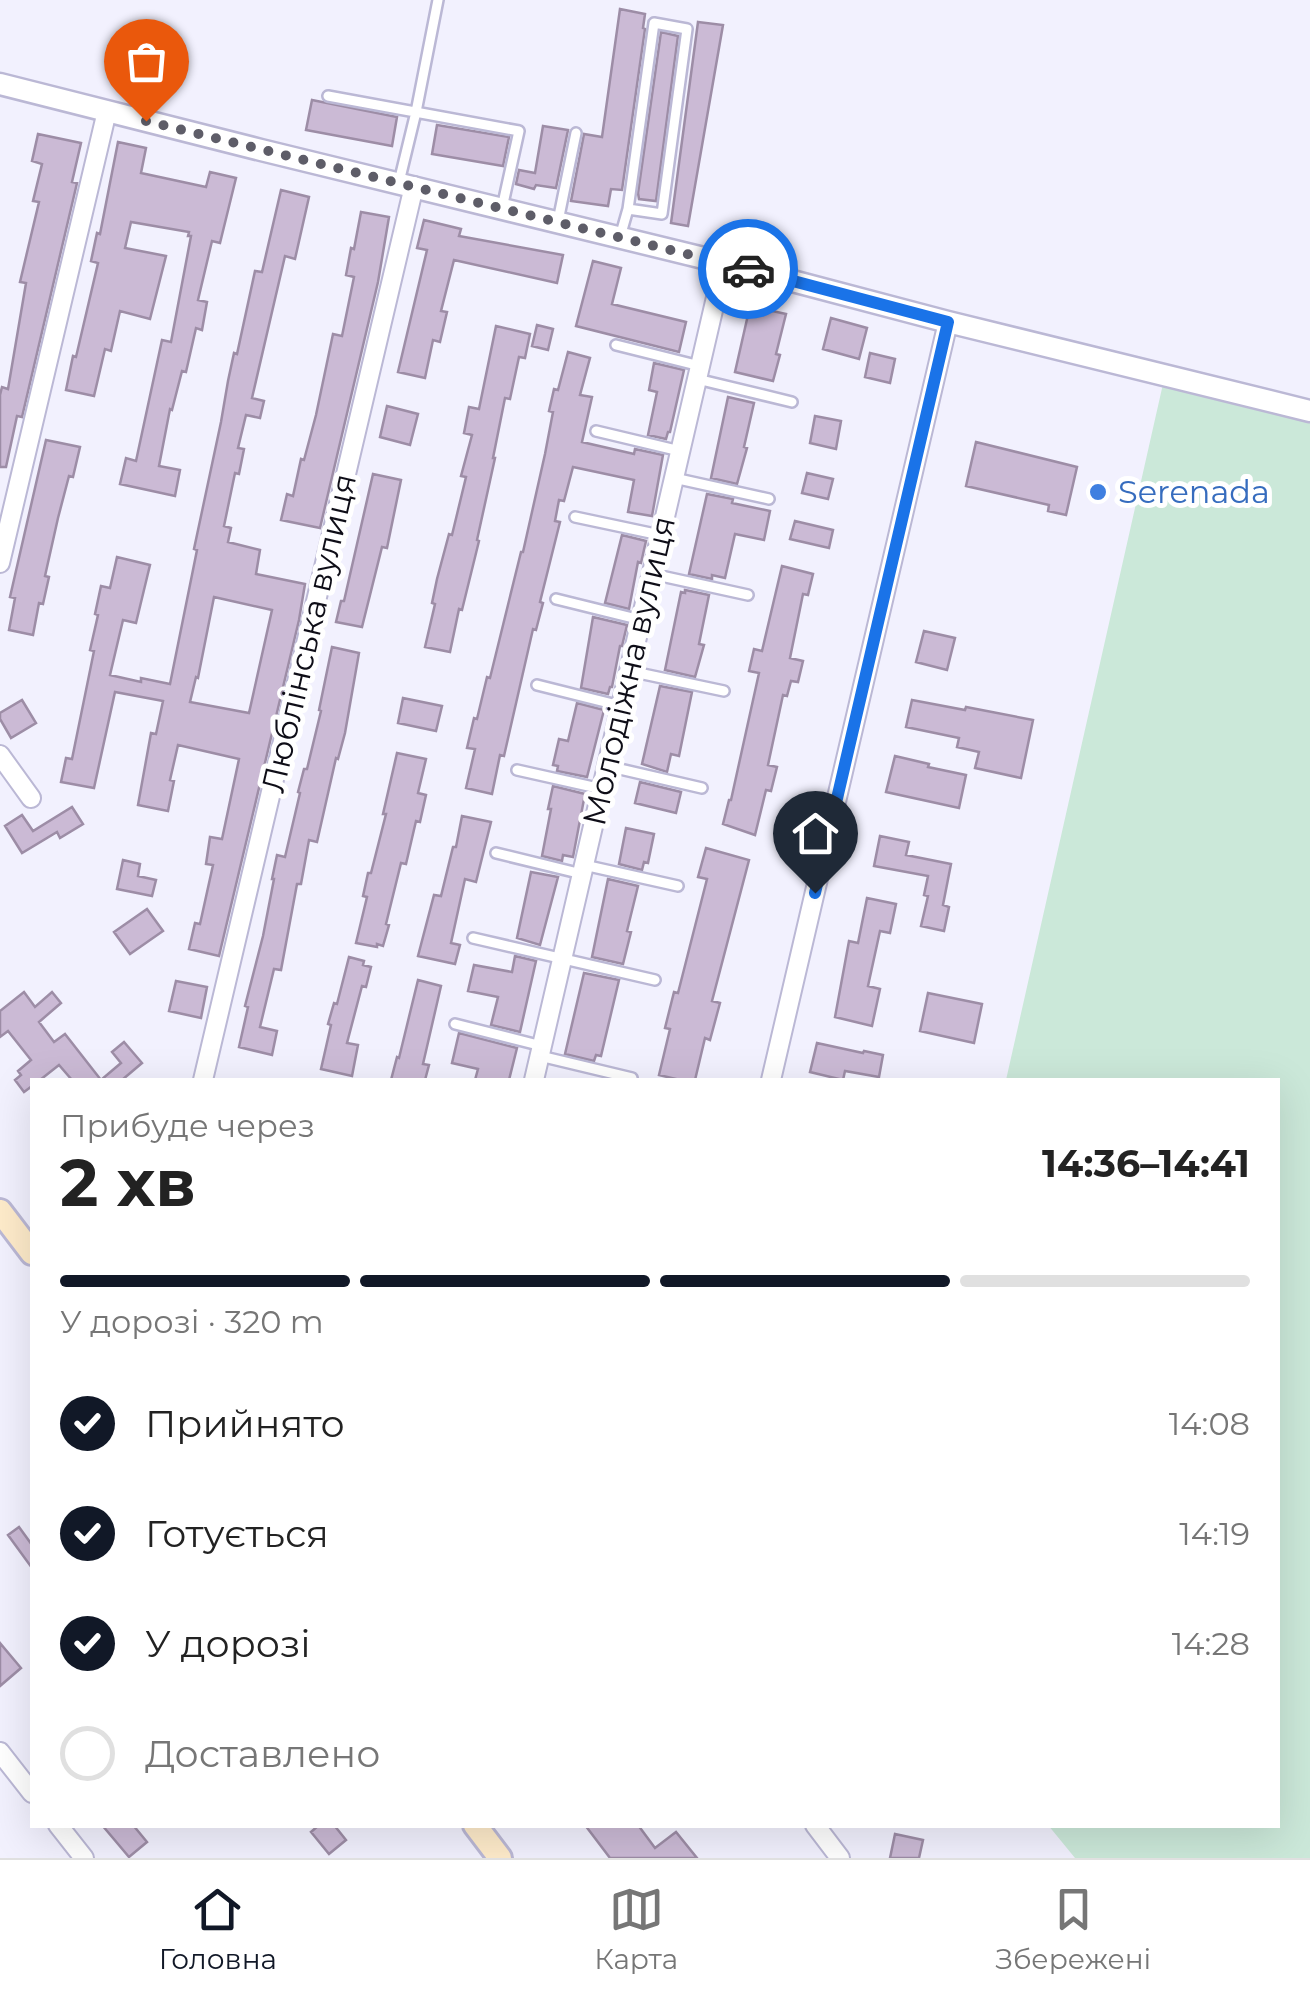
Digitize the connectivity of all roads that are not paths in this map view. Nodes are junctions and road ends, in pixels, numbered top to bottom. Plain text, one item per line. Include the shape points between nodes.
1 (438, 0) edge
2 (0, 84) edge
3 (328, 96) dead end
4 (107, 111) junction
5 (416, 112) junction
6 (576, 133) dead end
7 (406, 184) junction
8 (502, 208) junction
9 (628, 209) junction
10 (558, 222) junction
11 (620, 237) junction
12 (724, 263) junction
13 (948, 322) junction
14 (616, 345) dead end
15 (698, 372) junction
16 (792, 402) dead end
17 (1310, 411) edge
18 (596, 431) dead end
19 (680, 451) junction
20 (674, 478) junction
21 (769, 498) dead end
22 (576, 517) dead end
23 (660, 536) junction
24 (0, 563) edge
25 (652, 574) junction
26 (748, 595) dead end
27 (556, 600) dead end
28 (641, 620) junction
29 (629, 671) junction
30 (537, 685) dead end
31 (724, 692) dead end
32 (621, 706) junction
33 (0, 755) edge
34 (607, 766) junction
35 (517, 770) dead end
36 (702, 788) dead end
37 (602, 790) junction
38 (31, 798) dead end
39 (496, 853) dead end
40 (583, 869) junction
41 (678, 886) dead end
42 (473, 938) dead end
43 (562, 960) junction
44 (655, 980) dead end
45 (455, 1024) dead end
46 (541, 1051) junction
47 (204, 1078) edge
48 (534, 1078) edge
49 (632, 1078) edge
50 (771, 1078) edge
51 (0, 1210) edge
52 (30, 1250) edge
53 (1, 1754) edge
54 (30, 1790) edge
55 (60, 1828) edge
56 (477, 1828) edge
57 (817, 1828) edge
58 (84, 1858) edge
59 (500, 1858) edge
60 (840, 1858) edge

1 - 5 lane
2 - 4 street
3 - 5 lane
4 - 7 street
4 - 24 street
5 - 7 lane
5 - 8 lane via 518,131
6 - 10 lane
7 - 8 street
7 - 47 street, Люблінська вулиця
8 - 10 street
9 - 9 lane via 654,23 688,29 662,214
9 - 11 lane
10 - 11 street
11 - 12 street
12 - 13 street
12 - 15 street, Молодіжна вулиця
13 - 17 street
13 - 50 street
14 - 15 lane
15 - 16 lane
15 - 19 street, Молодіжна вулиця
18 - 19 lane
19 - 20 street, Молодіжна вулиця
20 - 21 lane
20 - 23 street, Молодіжна вулиця
22 - 23 lane
23 - 25 street, Молодіжна вулиця
25 - 26 lane
25 - 28 street, Молодіжна вулиця
27 - 28 lane
28 - 29 street, Молодіжна вулиця
29 - 31 lane
29 - 32 street, Молодіжна вулиця
30 - 32 lane
32 - 34 street, Молодіжна вулиця
33 - 38 street
34 - 36 lane
34 - 37 street, Молодіжна вулиця
35 - 37 lane
37 - 40 street, Молодіжна вулиця
39 - 40 lane
40 - 41 lane
40 - 43 street, Молодіжна вулиця
42 - 43 lane
43 - 44 lane
43 - 46 street, Молодіжна вулиця
45 - 46 lane
46 - 48 street, Молодіжна вулиця
46 - 49 lane
51 - 52 main road
53 - 54 street
55 - 58 street
56 - 59 main road
57 - 60 street

